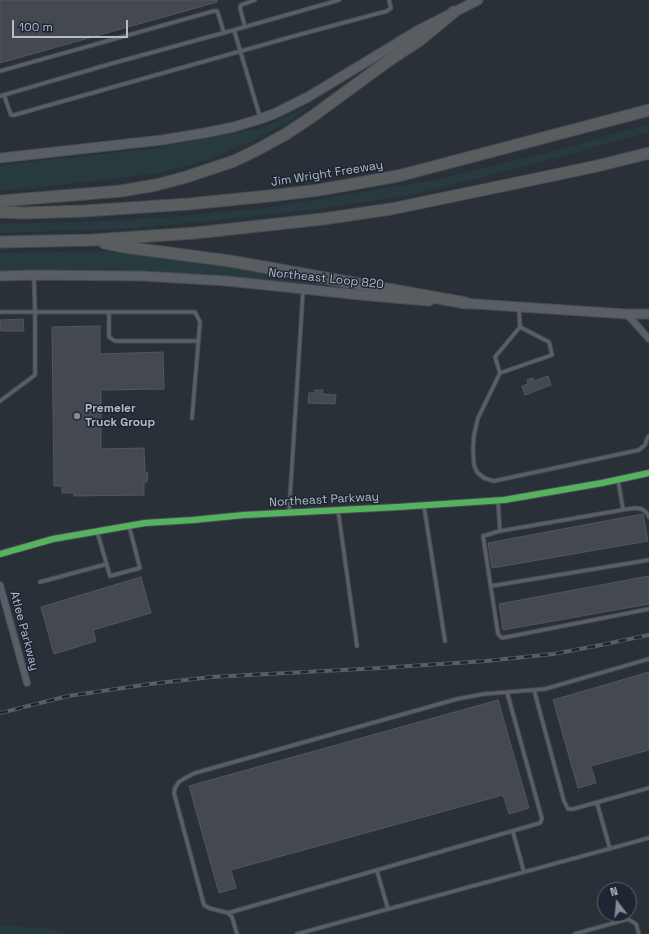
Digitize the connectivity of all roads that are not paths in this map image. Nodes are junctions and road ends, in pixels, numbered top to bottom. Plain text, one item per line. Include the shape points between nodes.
1 (255, 0) edge
2 (340, 0) edge
3 (389, 0) edge
4 (478, 0) edge
5 (454, 12) junction
6 (245, 27) junction
7 (234, 30) junction
8 (224, 33) junction
9 (241, 51) junction
10 (0, 71) edge
11 (4, 95) junction
12 (0, 96) edge
13 (649, 110) edge
14 (260, 119) junction
15 (649, 153) edge
16 (0, 158) edge
17 (0, 202) edge
18 (0, 212) edge
19 (92, 240) junction
20 (0, 242) edge
21 (34, 275) junction
22 (0, 276) edge
23 (303, 289) junction
24 (466, 303) junction
25 (519, 307) junction
26 (0, 312) edge
27 (35, 312) junction
28 (108, 312) junction
29 (626, 314) junction
30 (649, 314) edge
31 (520, 327) junction
32 (649, 339) edge
33 (198, 341) junction
34 (500, 373) junction
35 (0, 401) edge
36 (192, 418) dead end
37 (649, 436) edge
38 (649, 473) edge
39 (618, 480) junction
40 (498, 501) junction
41 (424, 506) junction
42 (623, 509) junction
43 (338, 510) junction
44 (289, 513) junction
45 (649, 517) edge
46 (129, 526) junction
47 (97, 531) junction
48 (500, 531) junction
49 (0, 554) edge
50 (649, 560) edge
51 (107, 564) junction
52 (40, 582) dead end
53 (0, 585) edge
54 (490, 586) junction
55 (649, 609) edge
56 (445, 642) dead end
57 (357, 646) dead end
58 (649, 659) edge
59 (27, 683) dead end
60 (534, 690) junction
61 (508, 692) junction
62 (649, 788) edge
63 (597, 803) junction
64 (513, 832) junction
65 (649, 838) edge
66 (610, 849) junction
67 (377, 871) junction
68 (524, 872) junction
69 (388, 909) junction
70 (228, 913) junction
71 (237, 934) edge
72 (297, 934) edge
73 (575, 934) edge
74 (639, 934) edge

1 - 6 lane via 241,5
2 - 6 lane
3 - 9 lane via 391,8 387,11
4 - 5 main road
5 - 14 main road via 416,31 308,97 276,114
5 - 17 highway via 420,40 313,116 286,134 234,161 156,185 121,191
6 - 7 lane
7 - 8 lane
7 - 9 lane
8 - 10 lane via 218,13 214,11
8 - 11 lane
9 - 11 lane via 14,115 11,115
9 - 14 lane
11 - 12 lane
13 - 18 highway, Jim Wright Freeway via 398,176 319,190 189,204 84,211
14 - 16 main road via 234,127 162,140
15 - 19 highway via 526,181 354,215 194,233
19 - 20 highway
19 - 24 highway via 124,247 230,261
21 - 22 main road, Northeast Loop 820
21 - 23 main road, Northeast Loop 820 via 143,276
21 - 27 lane
23 - 24 main road, Northeast Loop 820
23 - 44 lane
24 - 25 main road, Northeast Loop 820
25 - 29 main road, Northeast Loop 820
25 - 31 lane
26 - 27 lane
27 - 28 lane
27 - 35 lane via 35,375
28 - 33 lane via 109,337 115,341
28 - 33 lane via 195,312 200,322
29 - 30 main road, Northeast Loop 820
29 - 32 street
31 - 34 lane via 495,357
31 - 34 lane via 549,342 552,355
33 - 36 lane
34 - 37 lane via 478,418 474,436 474,465 484,478 494,481 639,450
38 - 39 street, Northeast Parkway
39 - 40 street, Northeast Parkway
39 - 42 lane
40 - 41 street, Northeast Parkway
40 - 48 lane
41 - 43 street, Northeast Parkway
41 - 56 lane
42 - 45 lane via 642,509
42 - 48 lane
43 - 44 street, Northeast Parkway
43 - 57 lane
44 - 46 street, Northeast Parkway
46 - 47 street, Northeast Parkway
46 - 51 lane via 140,568 110,576
47 - 49 street, Northeast Parkway via 54,539
47 - 51 lane
48 - 54 lane via 483,536
50 - 54 lane
51 - 52 lane
53 - 59 street, Atlee Parkway
54 - 55 lane via 498,634 502,638
58 - 60 lane
60 - 61 lane
60 - 63 lane via 568,809
61 - 64 lane via 542,818 540,824
61 - 70 lane via 457,699 195,773 179,782 174,793 204,905
62 - 63 lane
63 - 66 lane
64 - 67 lane
64 - 68 lane
65 - 66 lane
66 - 68 lane
67 - 69 lane
67 - 70 lane
68 - 69 lane
69 - 72 lane
70 - 71 lane via 232,917
73 - 74 lane via 628,919 636,924

